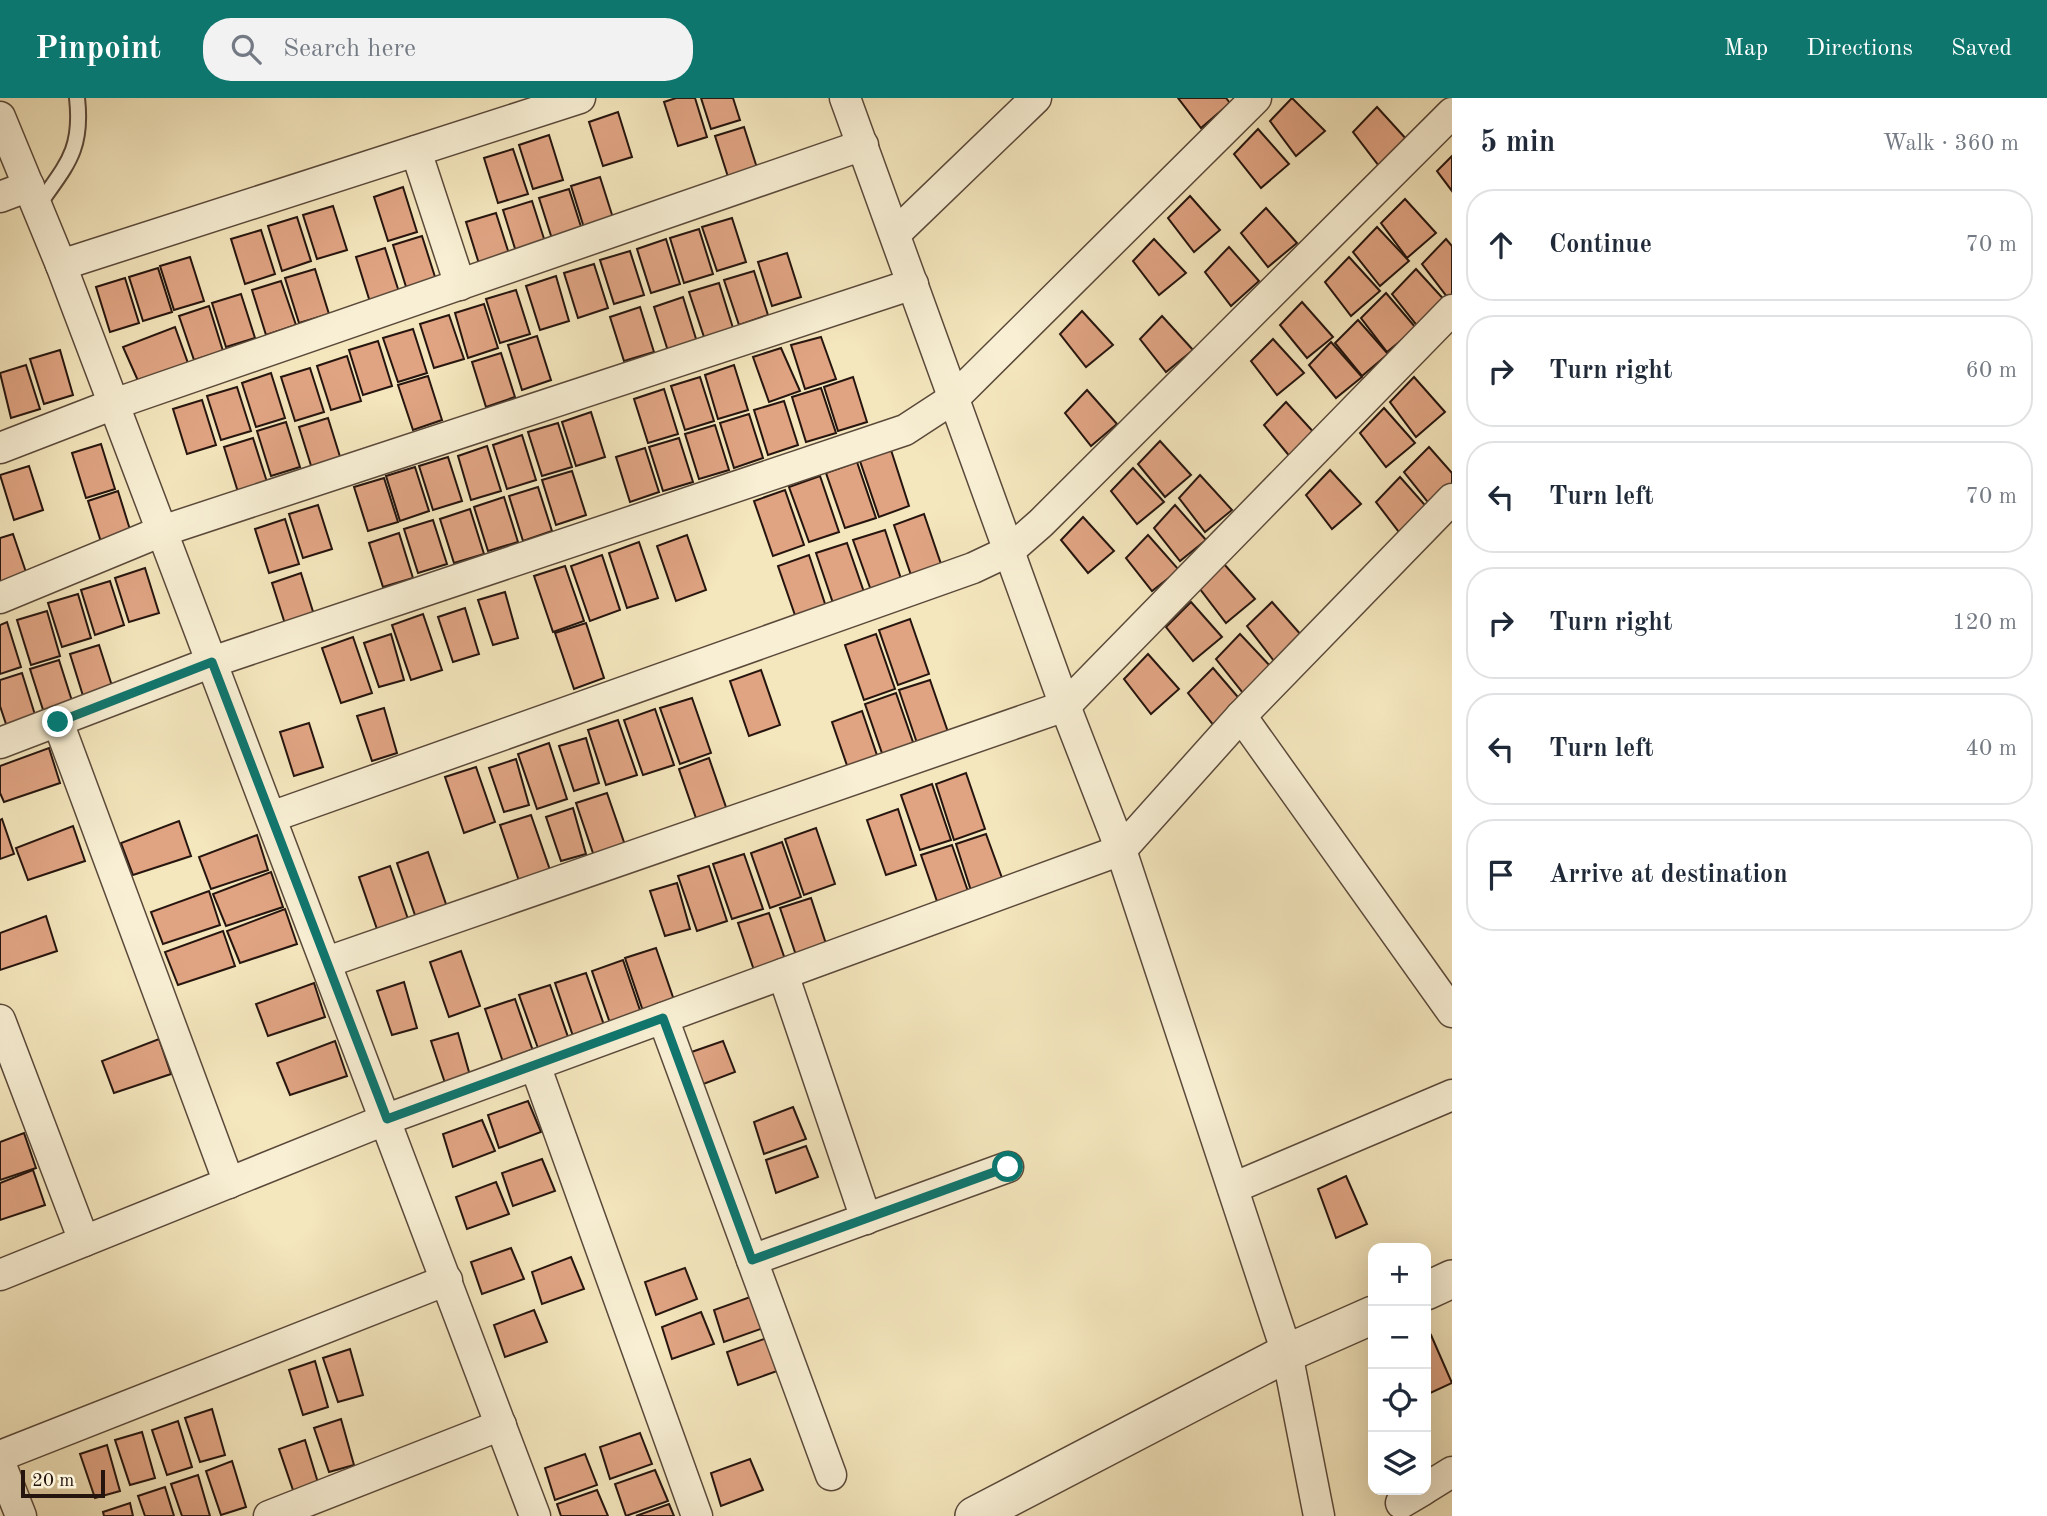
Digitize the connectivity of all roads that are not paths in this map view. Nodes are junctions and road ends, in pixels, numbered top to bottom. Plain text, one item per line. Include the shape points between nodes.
1 (78, 98) edge
2 (580, 98) edge
3 (1037, 98) edge
4 (1256, 98) edge
5 (848, 99) edge
6 (1452, 113) edge
7 (0, 117) edge
8 (863, 145) junction
9 (416, 151) junction
10 (0, 197) edge
11 (33, 197) junction
12 (895, 234) junction
13 (61, 265) junction
14 (914, 284) junction
15 (460, 285) junction
16 (1452, 310) edge
17 (954, 398) junction
18 (114, 404) junction
19 (0, 448) edge
20 (1452, 499) edge
21 (162, 531) junction
22 (1009, 551) junction
23 (0, 598) edge
24 (212, 662) junction
25 (1065, 706) junction
26 (1241, 716) junction
27 (58, 722) junction
28 (0, 743) edge
29 (271, 817) junction
30 (1121, 850) junction
31 (327, 962) junction
32 (783, 974) junction
33 (1452, 1012) edge
34 (663, 1018) junction
35 (0, 1020) edge
36 (535, 1065) junction
37 (1452, 1095) edge
38 (387, 1119) junction
39 (1008, 1167) dead end
40 (229, 1183) junction
41 (1233, 1188) junction
42 (866, 1219) junction
43 (84, 1241) junction
44 (752, 1260) junction
45 (0, 1275) edge
46 (1452, 1279) edge
47 (447, 1280) junction
48 (1431, 1289) edge
49 (1368, 1317) edge
50 (1287, 1353) junction
51 (502, 1425) junction
52 (0, 1456) edge
53 (0, 1463) edge
54 (1452, 1472) edge
55 (831, 1475) dead end
56 (1431, 1484) edge
57 (21, 1516) edge
58 (269, 1516) edge
59 (535, 1516) edge
60 (697, 1516) edge
61 (974, 1516) edge
62 (1319, 1516) edge

1 - 11 lane via 75,152
2 - 9 street
3 - 12 street
4 - 17 street
5 - 8 street
6 - 22 street
7 - 11 street
8 - 12 street
8 - 15 street
9 - 13 street
9 - 15 street
10 - 11 street
11 - 13 street
12 - 14 street
13 - 18 street
14 - 17 street
14 - 21 street
15 - 18 street
16 - 25 street
17 - 22 street
17 - 24 street via 905,430
18 - 19 street
18 - 21 street
20 - 26 street
21 - 23 street
21 - 24 street
22 - 25 street
22 - 29 street via 960,573
24 - 27 street
24 - 29 street
25 - 30 street
25 - 31 street
26 - 30 street
26 - 33 street
27 - 28 street
27 - 40 street
29 - 31 street
30 - 32 street
30 - 41 street
31 - 38 street
32 - 34 street
32 - 42 street
34 - 36 street
34 - 44 street
35 - 43 street
36 - 38 street
36 - 60 street
37 - 41 street
38 - 40 street
38 - 47 street
39 - 42 street
40 - 43 street
41 - 50 street
42 - 44 street
43 - 45 street
44 - 55 street
46 - 48 street
47 - 51 street
47 - 52 street
49 - 50 street
50 - 61 street
50 - 62 street
51 - 58 street
51 - 59 street
53 - 57 street
54 - 56 street

